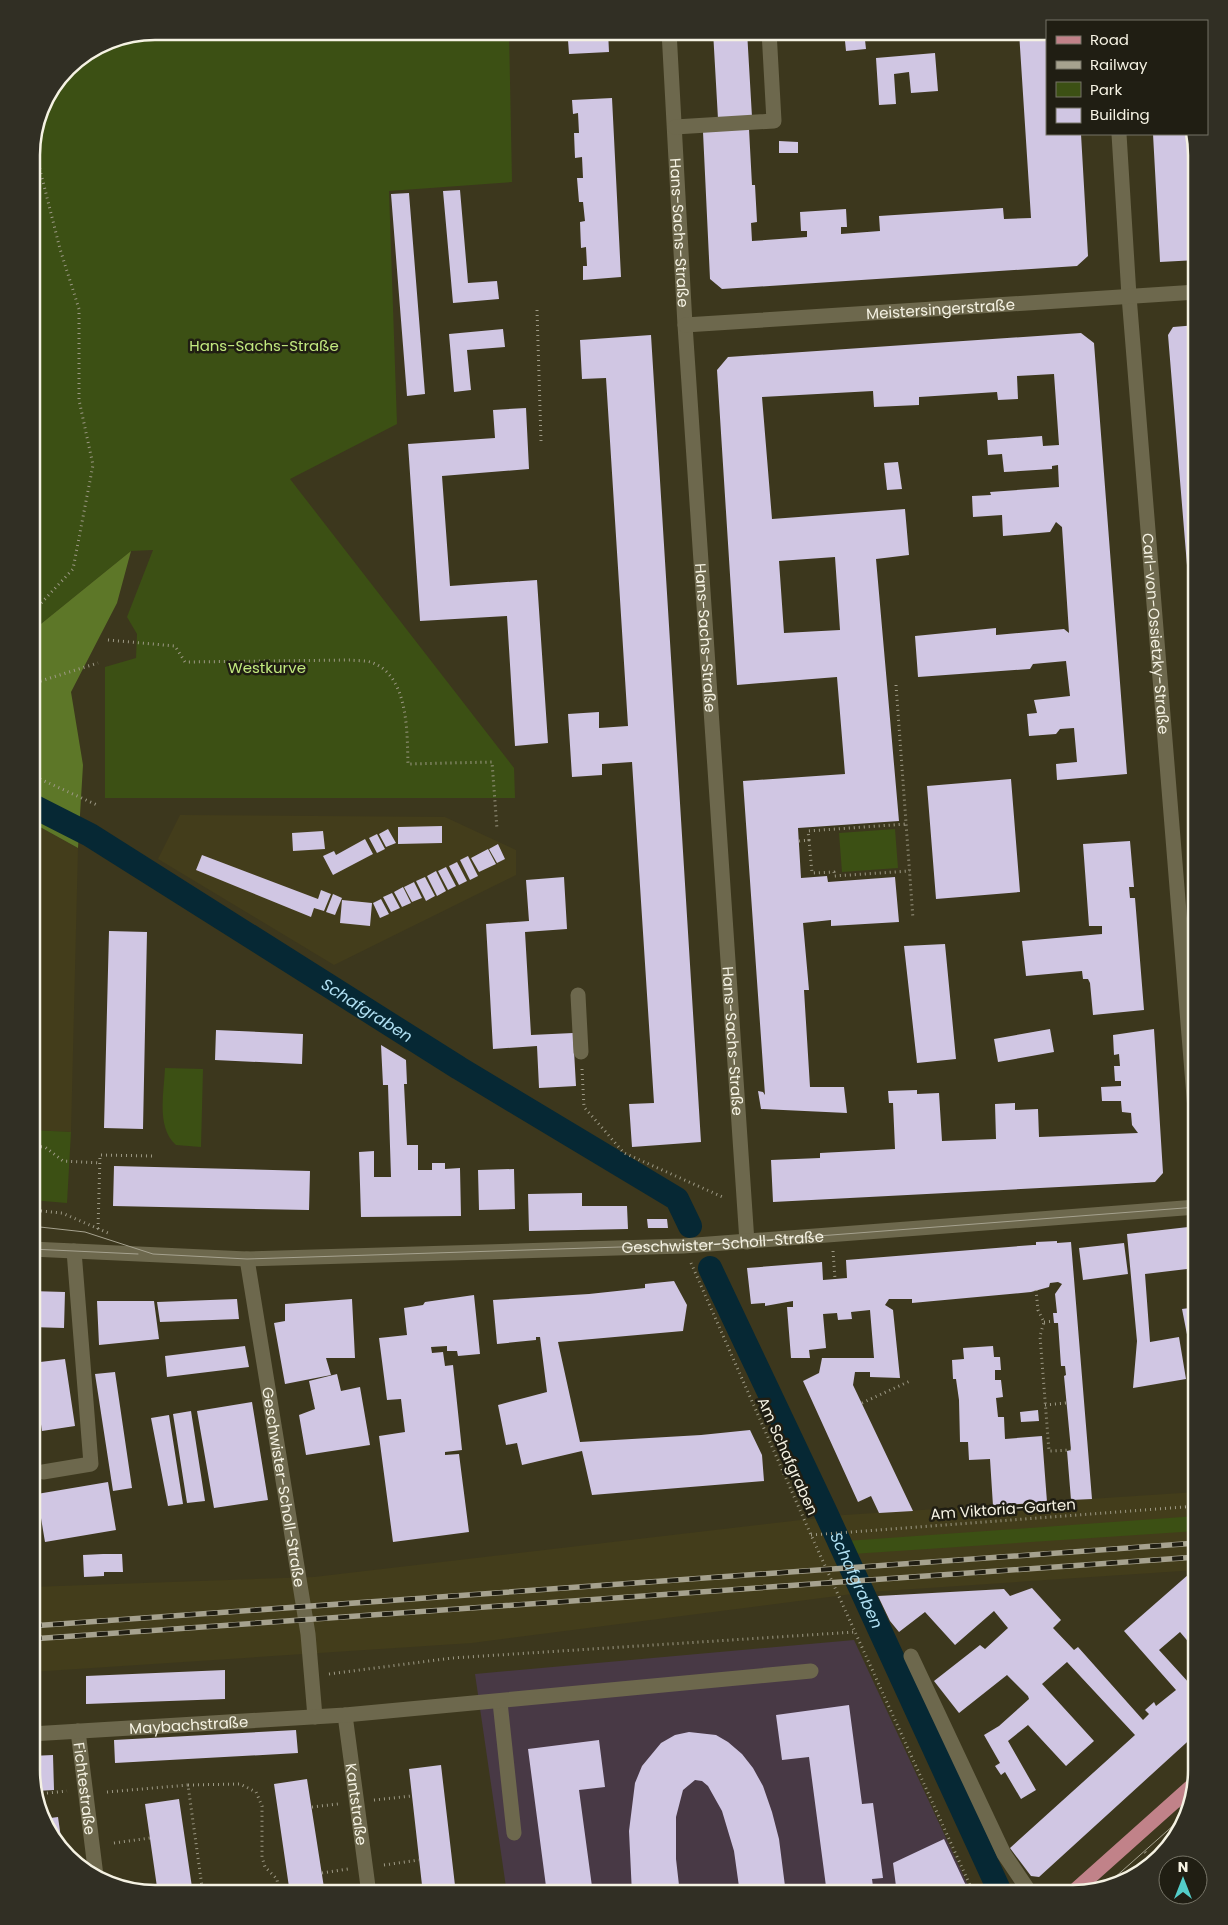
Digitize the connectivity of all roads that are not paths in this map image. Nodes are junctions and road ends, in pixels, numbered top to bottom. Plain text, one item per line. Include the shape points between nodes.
1 (670, 40) edge
2 (769, 40) edge
3 (675, 127) junction
4 (1119, 135) edge
5 (1188, 293) edge
6 (1129, 296) junction
7 (685, 325) junction
8 (1188, 944) edge
9 (578, 995) dead end
10 (581, 1052) road end
11 (1188, 1208) edge
12 (747, 1242) junction
13 (40, 1249) edge
14 (74, 1251) junction
15 (247, 1259) junction
16 (42, 1472) dead end
17 (911, 1656) dead end
18 (811, 1671) dead end
19 (500, 1702) junction
20 (345, 1715) junction
21 (315, 1717) junction
22 (78, 1731) junction
23 (40, 1733) edge
24 (1184, 1801) edge
25 (514, 1833) dead end
26 (95, 1868) edge
27 (1085, 1884) edge
28 (368, 1885) edge
29 (1025, 1885) edge

1 - 3 street, Hans-Sachs-Straße
2 - 3 street via 774,121
3 - 7 street, Hans-Sachs-Straße
4 - 6 street, Carl-von-Ossietzky-Straße
5 - 6 street, Meistersingerstraße
6 - 7 street, Meistersingerstraße
6 - 8 street, Carl-von-Ossietzky-Straße
7 - 12 street, Hans-Sachs-Straße
9 - 10 street
11 - 12 street, Geschwister-Scholl-Straße
12 - 15 street, Geschwister-Scholl-Straße
13 - 14 street, Geschwister-Scholl-Straße
14 - 15 street, Geschwister-Scholl-Straße
14 - 16 street via 91,1464
15 - 21 street, Geschwister-Scholl-Straße via 308,1634
17 - 29 street via 1004,1854
18 - 19 street, Maybachstraße
19 - 20 street, Maybachstraße
19 - 25 street
20 - 21 street, Maybachstraße
20 - 28 street, Kantstraße
21 - 22 street, Maybachstraße
22 - 23 street, Maybachstraße
22 - 26 street, Fichtestraße
24 - 27 main road

